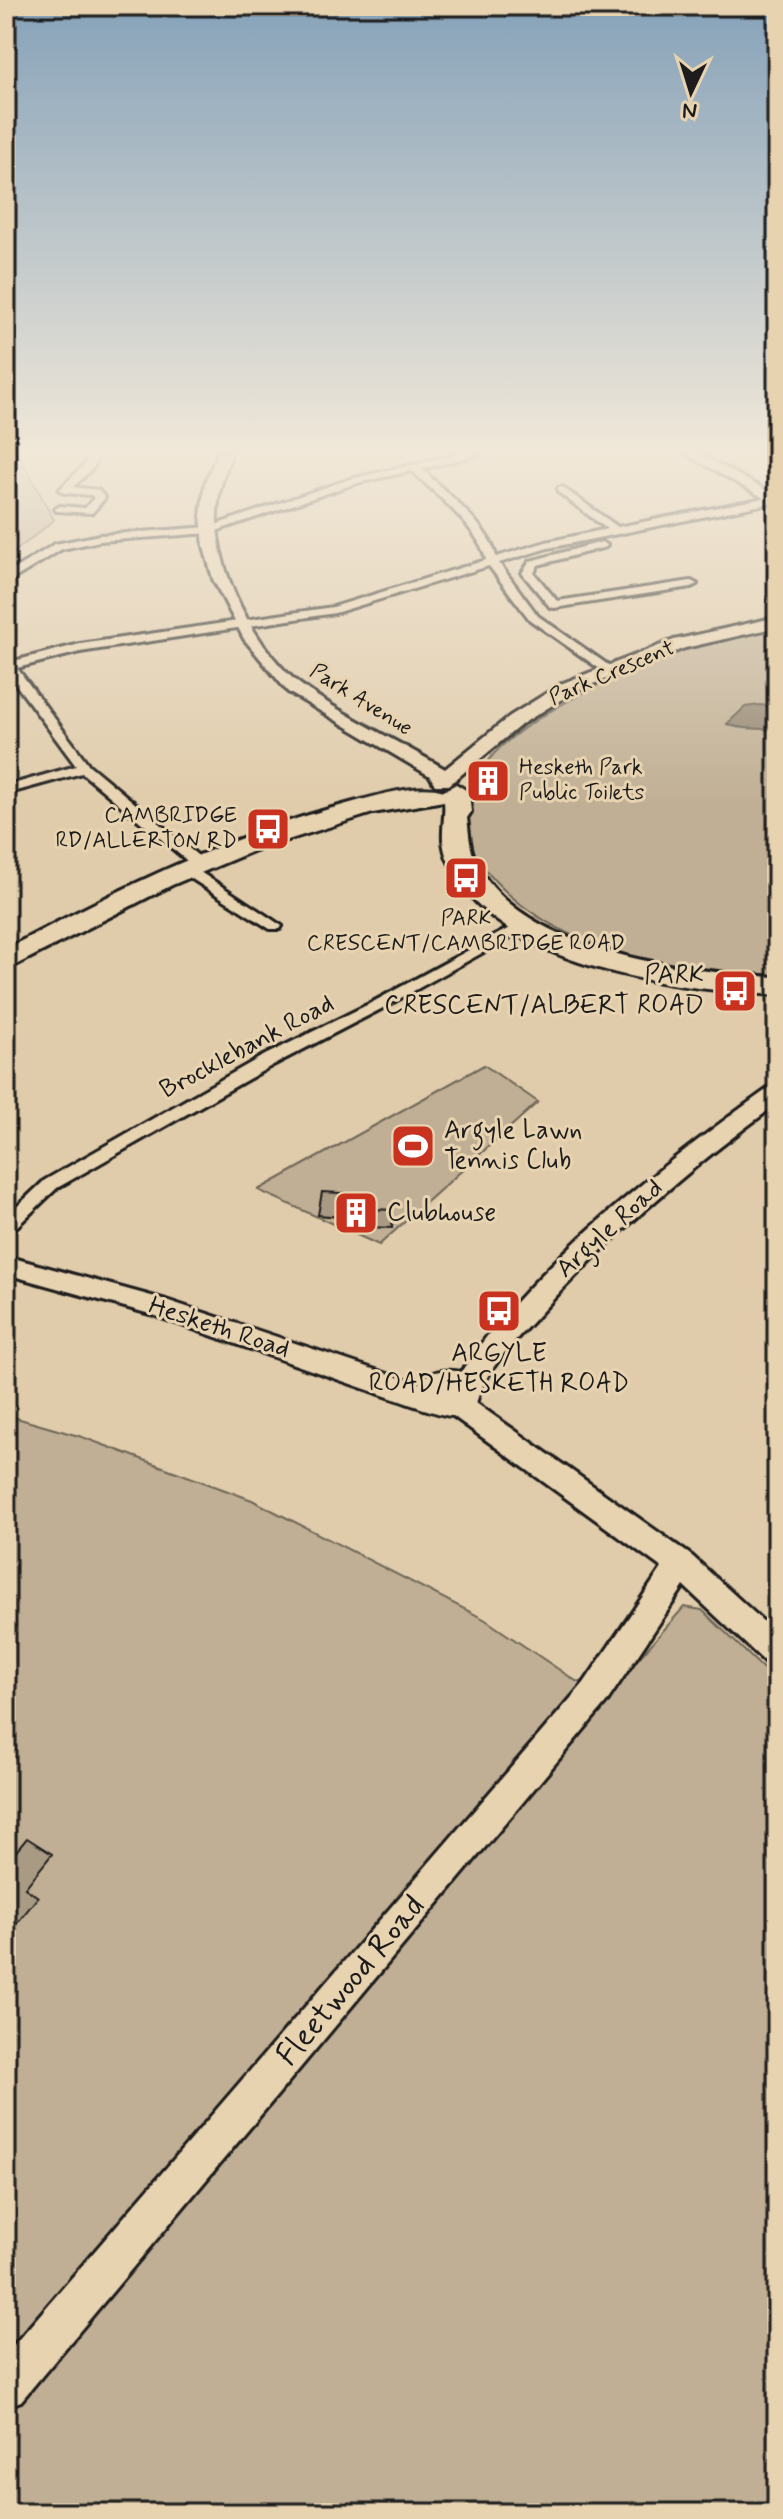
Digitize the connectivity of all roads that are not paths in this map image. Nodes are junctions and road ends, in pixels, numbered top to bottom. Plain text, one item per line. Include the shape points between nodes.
1 (219, 571) edge
2 (464, 571) edge
3 (497, 571) edge
4 (529, 571) edge
5 (533, 584) junction
6 (691, 584) dead end
7 (508, 587) junction
8 (554, 605) junction
9 (528, 612) junction
10 (777, 622) edge
11 (241, 624) junction
12 (7, 666) edge
13 (607, 670) junction
14 (84, 768) junction
15 (440, 789) junction
16 (6, 790) edge
17 (192, 865) junction
18 (522, 925) junction
19 (275, 926) dead end
20 (6, 961) edge
21 (777, 986) edge
22 (777, 1093) edge
23 (6, 1227) edge
24 (6, 1265) edge
25 (451, 1397) junction
26 (681, 1565) junction
27 (777, 1654) edge
28 (6, 2386) edge

1 - 11 street, Park Avenue
2 - 11 street via 335,610
3 - 7 street
4 - 5 street
5 - 7 street
5 - 8 street
6 - 8 street
7 - 9 street
8 - 9 street
9 - 13 street
10 - 13 street, Park Crescent via 680,644
11 - 12 street via 80,648
11 - 15 street, Park Avenue via 294,688
12 - 14 street
13 - 15 street, Park Crescent via 539,704 499,732 466,763 464,783
14 - 16 street
14 - 17 street
15 - 17 highway via 304,824
15 - 18 highway, Park Crescent via 462,863
17 - 19 street
17 - 20 highway
18 - 21 highway, Park Crescent via 589,953 681,980
18 - 23 street, Brocklebank Road via 64,1176
22 - 25 street, Argyle Road via 706,1144 584,1249
24 - 25 street, Hesketh Road via 157,1307 404,1392
25 - 26 street, Hesketh Road
26 - 27 street, Hesketh Road
26 - 28 street, Fleetwood Road via 595,1693

